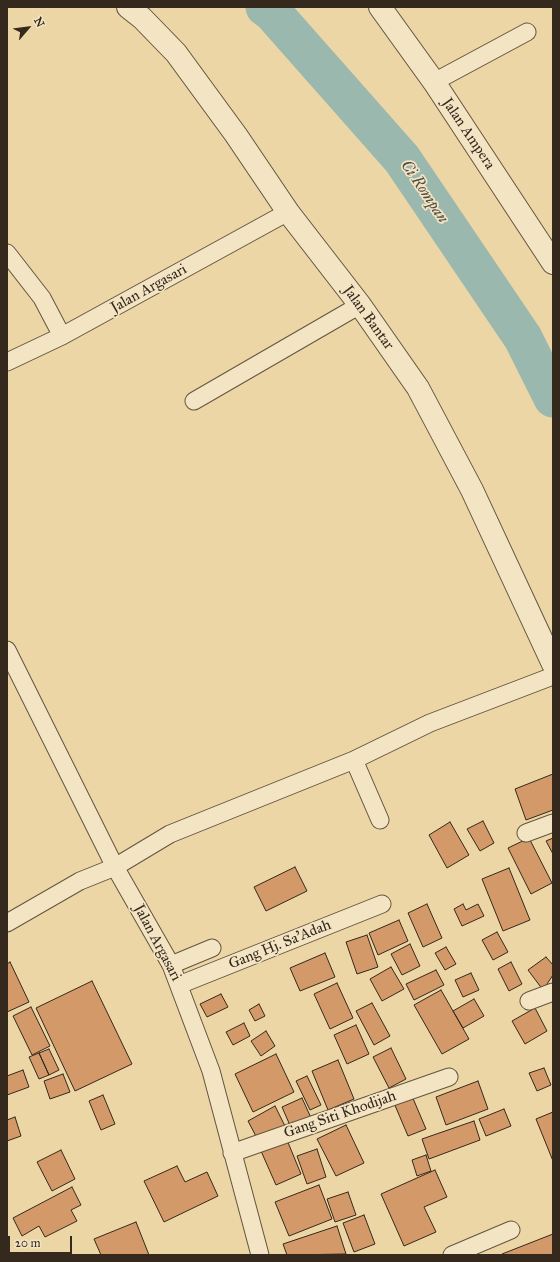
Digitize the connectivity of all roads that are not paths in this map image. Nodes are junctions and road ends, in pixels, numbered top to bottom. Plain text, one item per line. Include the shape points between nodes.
1 (128, 7) edge
2 (380, 7) edge
3 (527, 32) dead end
4 (434, 82) junction
5 (288, 212) junction
6 (7, 253) edge
7 (553, 263) edge
8 (360, 305) junction
9 (62, 336) junction
10 (7, 362) edge
11 (194, 401) dead end
12 (7, 650) edge
13 (553, 664) edge
14 (553, 676) edge
15 (354, 760) junction
16 (380, 820) dead end
17 (553, 823) edge
18 (526, 833) dead end
19 (115, 868) junction
20 (382, 904) dead end
21 (7, 923) edge
22 (212, 948) dead end
23 (171, 965) junction
24 (179, 985) junction
25 (553, 992) edge
26 (529, 1001) dead end
27 (449, 1077) dead end
28 (232, 1153) junction
29 (511, 1230) dead end
30 (260, 1255) edge
31 (452, 1255) edge

1 - 5 street, Jalan Bantar via 176,53
2 - 4 street, Jalan Ampera
3 - 4 street
4 - 7 street, Jalan Ampera
5 - 8 street, Jalan Bantar
5 - 9 street, Jalan Argasari
6 - 9 street via 42,298
8 - 11 street
8 - 13 street, Jalan Bantar via 418,388 472,490
9 - 10 street, Jalan Argasari
12 - 19 street, Jalan Argasari
14 - 15 street via 430,723
15 - 16 street
15 - 19 street via 170,834
17 - 18 street
19 - 21 street via 80,881
19 - 23 street, Jalan Argasari
20 - 24 street, Gang Hj. Sa'Adah
22 - 23 street
23 - 24 street, Jalan Argasari
24 - 28 street, Jalan Argasari via 211,1071
25 - 26 street
27 - 28 street, Gang Siti Khodijah
28 - 30 street, Jalan Argasari
29 - 31 street

